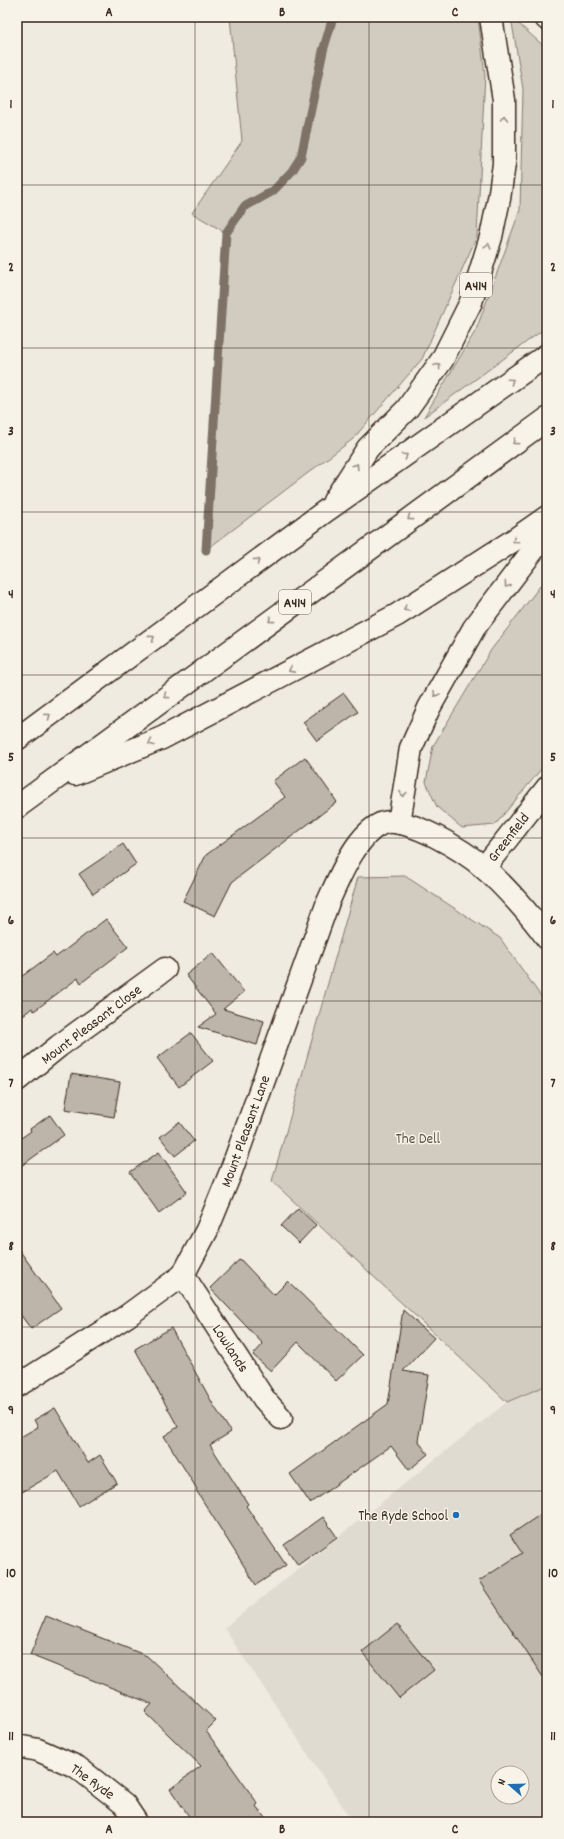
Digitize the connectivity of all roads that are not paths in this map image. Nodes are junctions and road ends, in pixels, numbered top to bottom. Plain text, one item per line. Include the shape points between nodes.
1 (491, 17) edge
2 (547, 355) edge
3 (547, 419) edge
4 (328, 510) junction
5 (547, 517) edge
6 (547, 532) edge
7 (17, 739) edge
8 (44, 787) junction
9 (547, 788) edge
10 (17, 807) edge
11 (399, 822) junction
12 (484, 868) junction
13 (547, 938) edge
14 (165, 969) dead end
15 (17, 1080) edge
16 (183, 1275) junction
17 (17, 1386) edge
18 (281, 1418) dead end
19 (17, 1746) edge
20 (136, 1822) edge

4 -> 1 main road, A414 via 368,448 407,409 442,360 471,302 491,237 504,164 504,100
4 -> 2 main road, A414
3 -> 8 main road, A414
7 -> 4 main road, A414
5 -> 8 main road, A414 via 397,615 162,738
6 -> 11 main road via 474,628 429,708 411,748
8 - 10 main road, A414
9 - 12 main road, Greenfield
11 - 12 main road via 423,830 459,850
11 - 16 main road, Mount Pleasant Lane via 384,823 371,831 361,842 328,902 230,1174 207,1230
12 - 13 main road
14 - 15 main road, Mount Pleasant Close
16 - 17 main road, Mount Pleasant Lane via 127,1316
16 - 18 main road, Lowlands via 264,1399
19 - 20 main road, The Ryde via 38,1750 77,1767 124,1804

